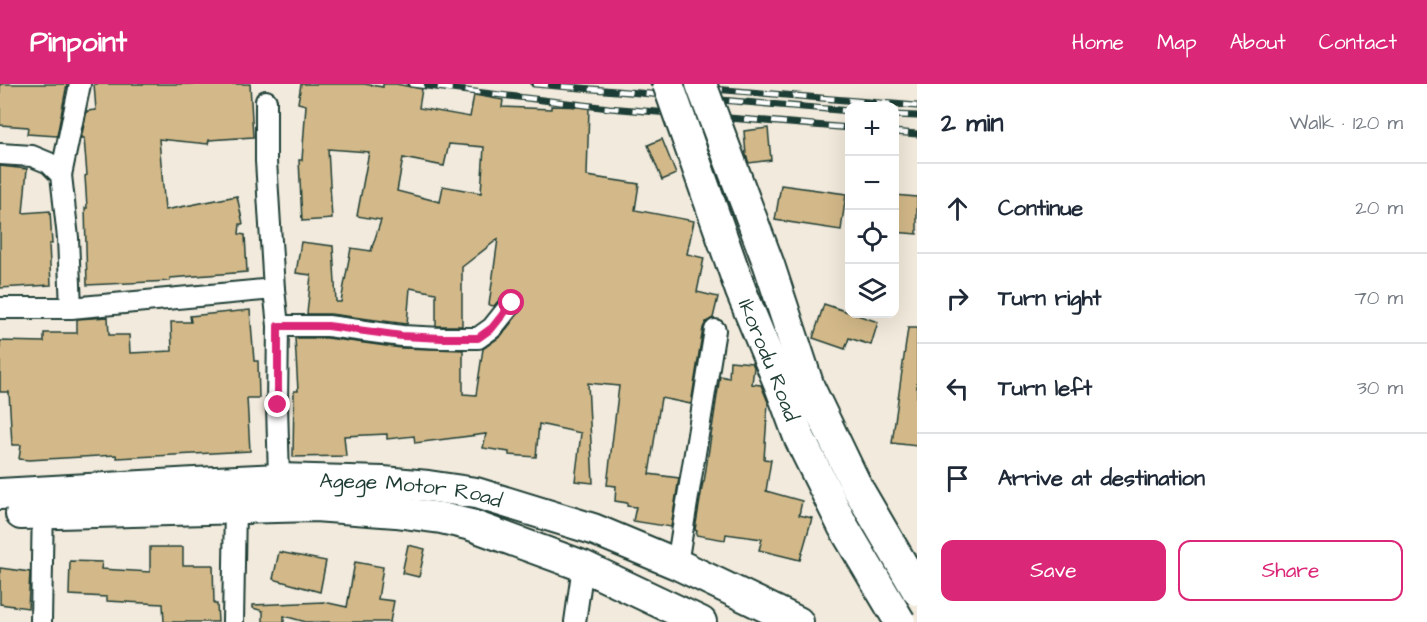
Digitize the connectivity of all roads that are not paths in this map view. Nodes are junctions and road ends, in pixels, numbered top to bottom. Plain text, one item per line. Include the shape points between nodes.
1 (80, 84) edge
2 (668, 84) edge
3 (701, 84) edge
4 (266, 101) dead end
5 (0, 154) edge
6 (61, 175) junction
7 (274, 289) junction
8 (512, 303) dead end
9 (0, 308) edge
10 (70, 308) junction
11 (278, 326) junction
12 (715, 330) dead end
13 (279, 480) junction
14 (0, 494) edge
15 (43, 502) junction
16 (235, 507) junction
17 (0, 514) edge
18 (677, 564) junction
19 (583, 566) junction
20 (917, 590) edge
21 (41, 622) edge
22 (233, 622) edge
23 (575, 622) edge
24 (701, 622) edge
25 (798, 622) edge
26 (900, 622) edge

1 - 6 street
2 - 26 highway, Ikorodu Road, bridge via 741,291 799,436 843,526
3 - 20 highway, Ikorodu Road, bridge via 769,265 809,387 857,487
4 - 7 street
5 - 6 street via 32,156 49,163
6 - 10 street
7 - 10 street
7 - 11 street
8 - 11 street via 492,328 478,338
9 - 10 street
11 - 13 street
12 - 18 street
13 - 15 highway, Agege Motor Road via 195,483
13 - 18 highway, Agege Motor Road via 383,482 476,493 593,529
14 - 15 highway, Agege Motor Road
15 - 16 highway, Agege Motor Road
15 - 17 highway, Agege Motor Road
15 - 21 street
16 - 19 highway, Agege Motor Road via 315,506 441,518
16 - 22 street
18 - 25 highway, Agege Motor Road
19 - 23 street
19 - 24 highway, Agege Motor Road

